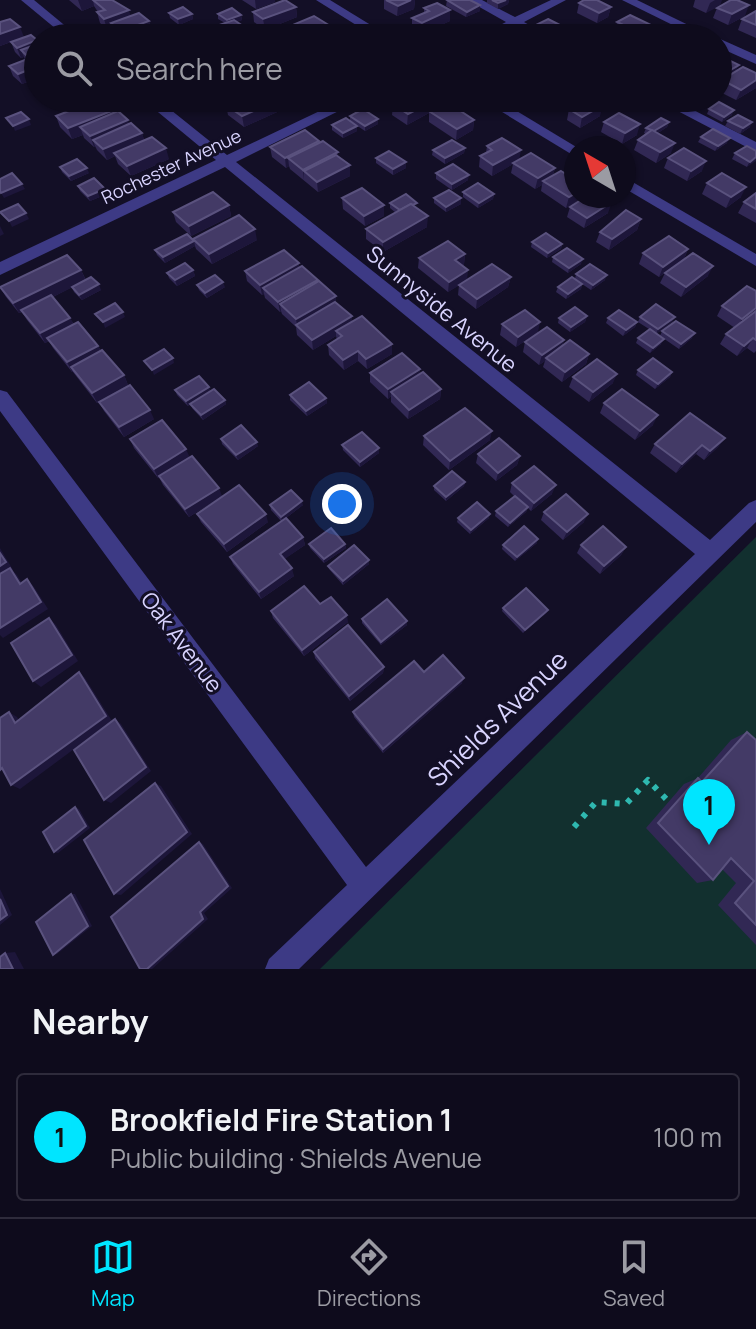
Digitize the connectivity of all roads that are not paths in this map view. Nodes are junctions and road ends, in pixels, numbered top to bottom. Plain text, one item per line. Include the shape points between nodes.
1 (27, 0) edge
2 (322, 0) edge
3 (473, 0) edge
4 (560, 0) edge
5 (628, 0) edge
6 (515, 22) junction
7 (57, 24) edge
8 (362, 24) edge
9 (511, 24) edge
10 (519, 24) edge
11 (679, 24) edge
12 (732, 49) edge
13 (756, 60) edge
14 (165, 112) edge
15 (329, 112) edge
16 (509, 112) edge
17 (687, 112) edge
18 (564, 146) edge
19 (756, 148) edge
20 (226, 162) junction
21 (636, 189) edge
22 (756, 261) edge
23 (0, 269) edge
24 (0, 397) edge
25 (756, 509) edge
26 (710, 553) junction
27 (364, 886) junction
28 (279, 969) edge

1 - 7 street
2 - 8 street
3 - 6 street
4 - 6 street
5 - 11 street
6 - 9 street
6 - 10 street
12 - 13 street
14 - 20 street, Sunnyside Avenue
15 - 20 street, Rochester Avenue
16 - 18 street
17 - 19 street
20 - 23 street, Rochester Avenue
20 - 26 street, Sunnyside Avenue
21 - 22 street
24 - 27 street, Oak Avenue
25 - 26 street, Shields Avenue
26 - 27 street, Shields Avenue
27 - 28 street, Shields Avenue

